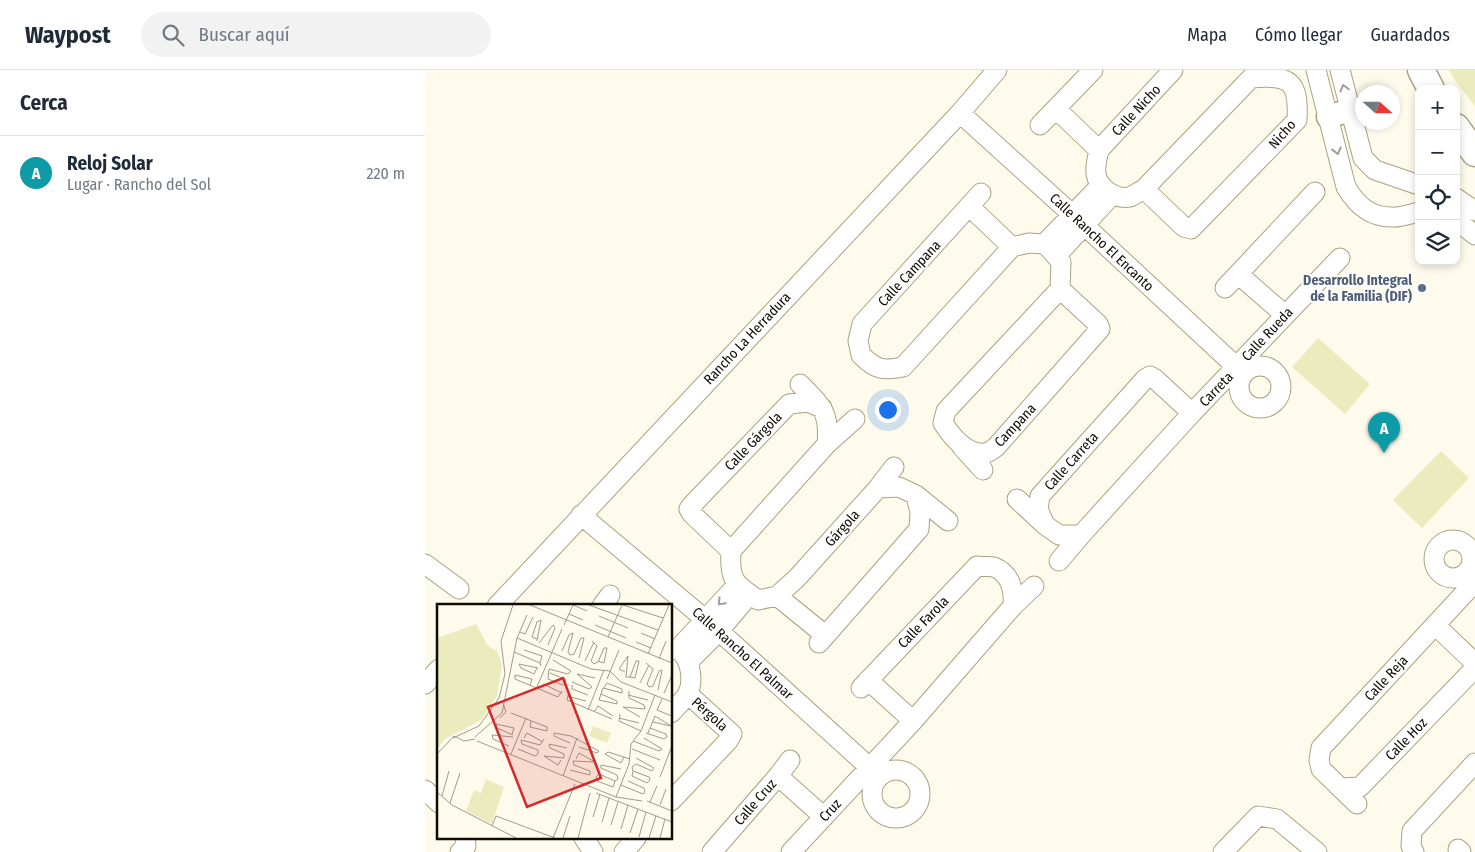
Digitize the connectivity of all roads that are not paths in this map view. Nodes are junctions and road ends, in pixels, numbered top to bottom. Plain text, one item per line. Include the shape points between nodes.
1 (997, 70) edge
2 (1093, 70) edge
3 (1173, 70) edge
4 (1316, 70) edge
5 (1340, 70) edge
6 (1421, 70) edge
7 (1254, 74) edge
8 (1429, 85) edge
9 (1055, 109) junction
10 (1350, 110) junction
11 (960, 113) junction
12 (1328, 117) junction
13 (1040, 125) dead end
14 (1458, 130) edge
15 (1099, 150) junction
16 (1475, 153) edge
17 (1415, 183) edge
18 (1144, 189) junction
19 (1106, 190) junction
20 (1315, 192) dead end
21 (1460, 201) edge
22 (1475, 211) edge
23 (1415, 213) edge
24 (1079, 220) junction
25 (1460, 223) edge
26 (1475, 235) edge
27 (1012, 247) junction
28 (1050, 249) junction
29 (1340, 258) dead end
30 (1238, 274) junction
31 (1060, 288) junction
32 (1225, 288) dead end
33 (1285, 315) junction
34 (903, 367) junction
35 (1240, 370) junction
36 (1150, 376) joint
37 (800, 384) dead end
38 (892, 386) dead end
39 (823, 409) junction
40 (1192, 413) junction
41 (855, 419) dead end
42 (827, 444) junction
43 (961, 446) junction
44 (894, 467) dead end
45 (983, 470) dead end
46 (878, 488) junction
47 (916, 495) junction
48 (1017, 499) dead end
49 (581, 515) junction
50 (948, 521) dead end
51 (1045, 525) junction
52 (1081, 535) junction
53 (731, 551) junction
54 (1059, 562) dead end
55 (425, 564) edge
56 (1473, 577) edge
57 (1034, 586) dead end
58 (459, 590) dead end
59 (744, 590) junction
60 (777, 596) junction
61 (499, 604) edge
62 (1013, 606) junction
63 (712, 625) junction
64 (1435, 625) junction
65 (680, 653) edge
66 (1475, 663) edge
67 (1475, 668) edge
68 (437, 671) edge
69 (425, 684) edge
70 (688, 694) junction
71 (673, 711) edge
72 (913, 721) junction
73 (790, 760) dead end
74 (1475, 763) edge
75 (874, 772) junction
76 (778, 776) junction
77 (1336, 784) junction
78 (425, 790) edge
79 (673, 799) edge
80 (437, 801) edge
81 (425, 802) edge
82 (1357, 804) dead end
83 (437, 806) edge
84 (824, 817) junction
85 (1292, 830) junction
86 (635, 840) edge
87 (1227, 851) edge
88 (623, 852) edge
89 (712, 852) edge
90 (791, 852) edge
91 (1293, 852) edge
92 (1317, 852) edge
93 (1414, 852) edge

1 - 11 street, Rancho La Herradura
2 - 9 street
3 - 15 street, Calle Nicho
4 - 12 street
10 -> 5 street
6 - 8 main road
7 - 18 street, Nicho
7 - 18 street, Nicho via 1285,79 1293,86 1298,101 1297,120 1191,229 1184,227
9 - 13 street
9 - 15 street
10 - 12 street
10 - 17 street via 1363,158 1375,170
11 - 24 street, Calle Rancho El Encanto
11 - 49 street, Rancho La Herradura
12 -> 23 street via 1346,187 1354,201 1368,212 1391,217
14 - 16 main road
15 - 19 street via 1096,176
18 - 19 street via 1130,196
19 - 24 street
20 - 30 street
21 - 22 street
24 - 28 street
24 - 35 street, Calle Rancho El Encanto
25 - 26 street
27 - 28 street via 1029,242
27 - 34 street
27 - 34 street, Calle Campana via 975,200 862,324 858,341 861,356 877,368
28 - 31 street via 1061,262
29 - 33 street, Calle Rueda
30 - 32 street
30 - 33 street
31 - 43 street via 946,411 943,423
31 - 43 street, Campana via 1100,329 996,447 986,453
33 - 35 street, Calle Rueda
34 - 38 street
35 - 40 street, Carreta
36 - 40 street, Carreta
36 - 51 street, Calle Carreta via 1040,496 1039,509
37 - 39 street
39 - 42 street via 829,427
39 - 53 street, Calle Gárgola via 808,402 789,404 689,509
40 - 52 street
41 - 42 street
42 - 53 street via 752,541
43 - 45 street
44 - 46 street
46 - 47 street via 899,487
46 - 60 street, Gárgola via 791,574
47 - 50 street
47 - 60 street via 919,529 822,639
48 - 51 street
49 - 61 street, Rancho La Herradura
49 - 63 street, Calle Rancho El Palmar
51 - 52 street via 1059,535
52 - 54 street
53 - 59 street via 732,577
55 - 58 street
56 - 64 street, Calle Reja
57 - 62 street
59 - 60 street via 758,600
59 - 63 street
62 - 72 street via 982,633
62 - 72 street, Calle Farola via 1014,590 1006,577 994,568 977,566 950,603 865,684
63 - 65 street
63 - 75 street, Calle Rancho El Palmar
64 - 66 street
64 - 77 street, Calle Reja via 1321,748 1321,769
65 - 70 street, Pérgola via 691,673
67 - 77 street, Calle Hoz via 1360,787
68 - 69 street
70 - 71 street, Pérgola
70 - 79 street, Pérgola via 732,734
72 - 75 street
73 - 76 street
74 - 93 street via 1428,822 1412,831
75 - 84 street, Cruz
76 - 84 street, Calle Cruz
76 - 89 street, Calle Cruz
77 - 82 street, Calle Reja
78 - 80 street
81 - 83 street
84 - 90 street, Cruz
85 - 87 street via 1277,819 1258,816
85 - 91 street
85 - 92 street
86 - 88 street

